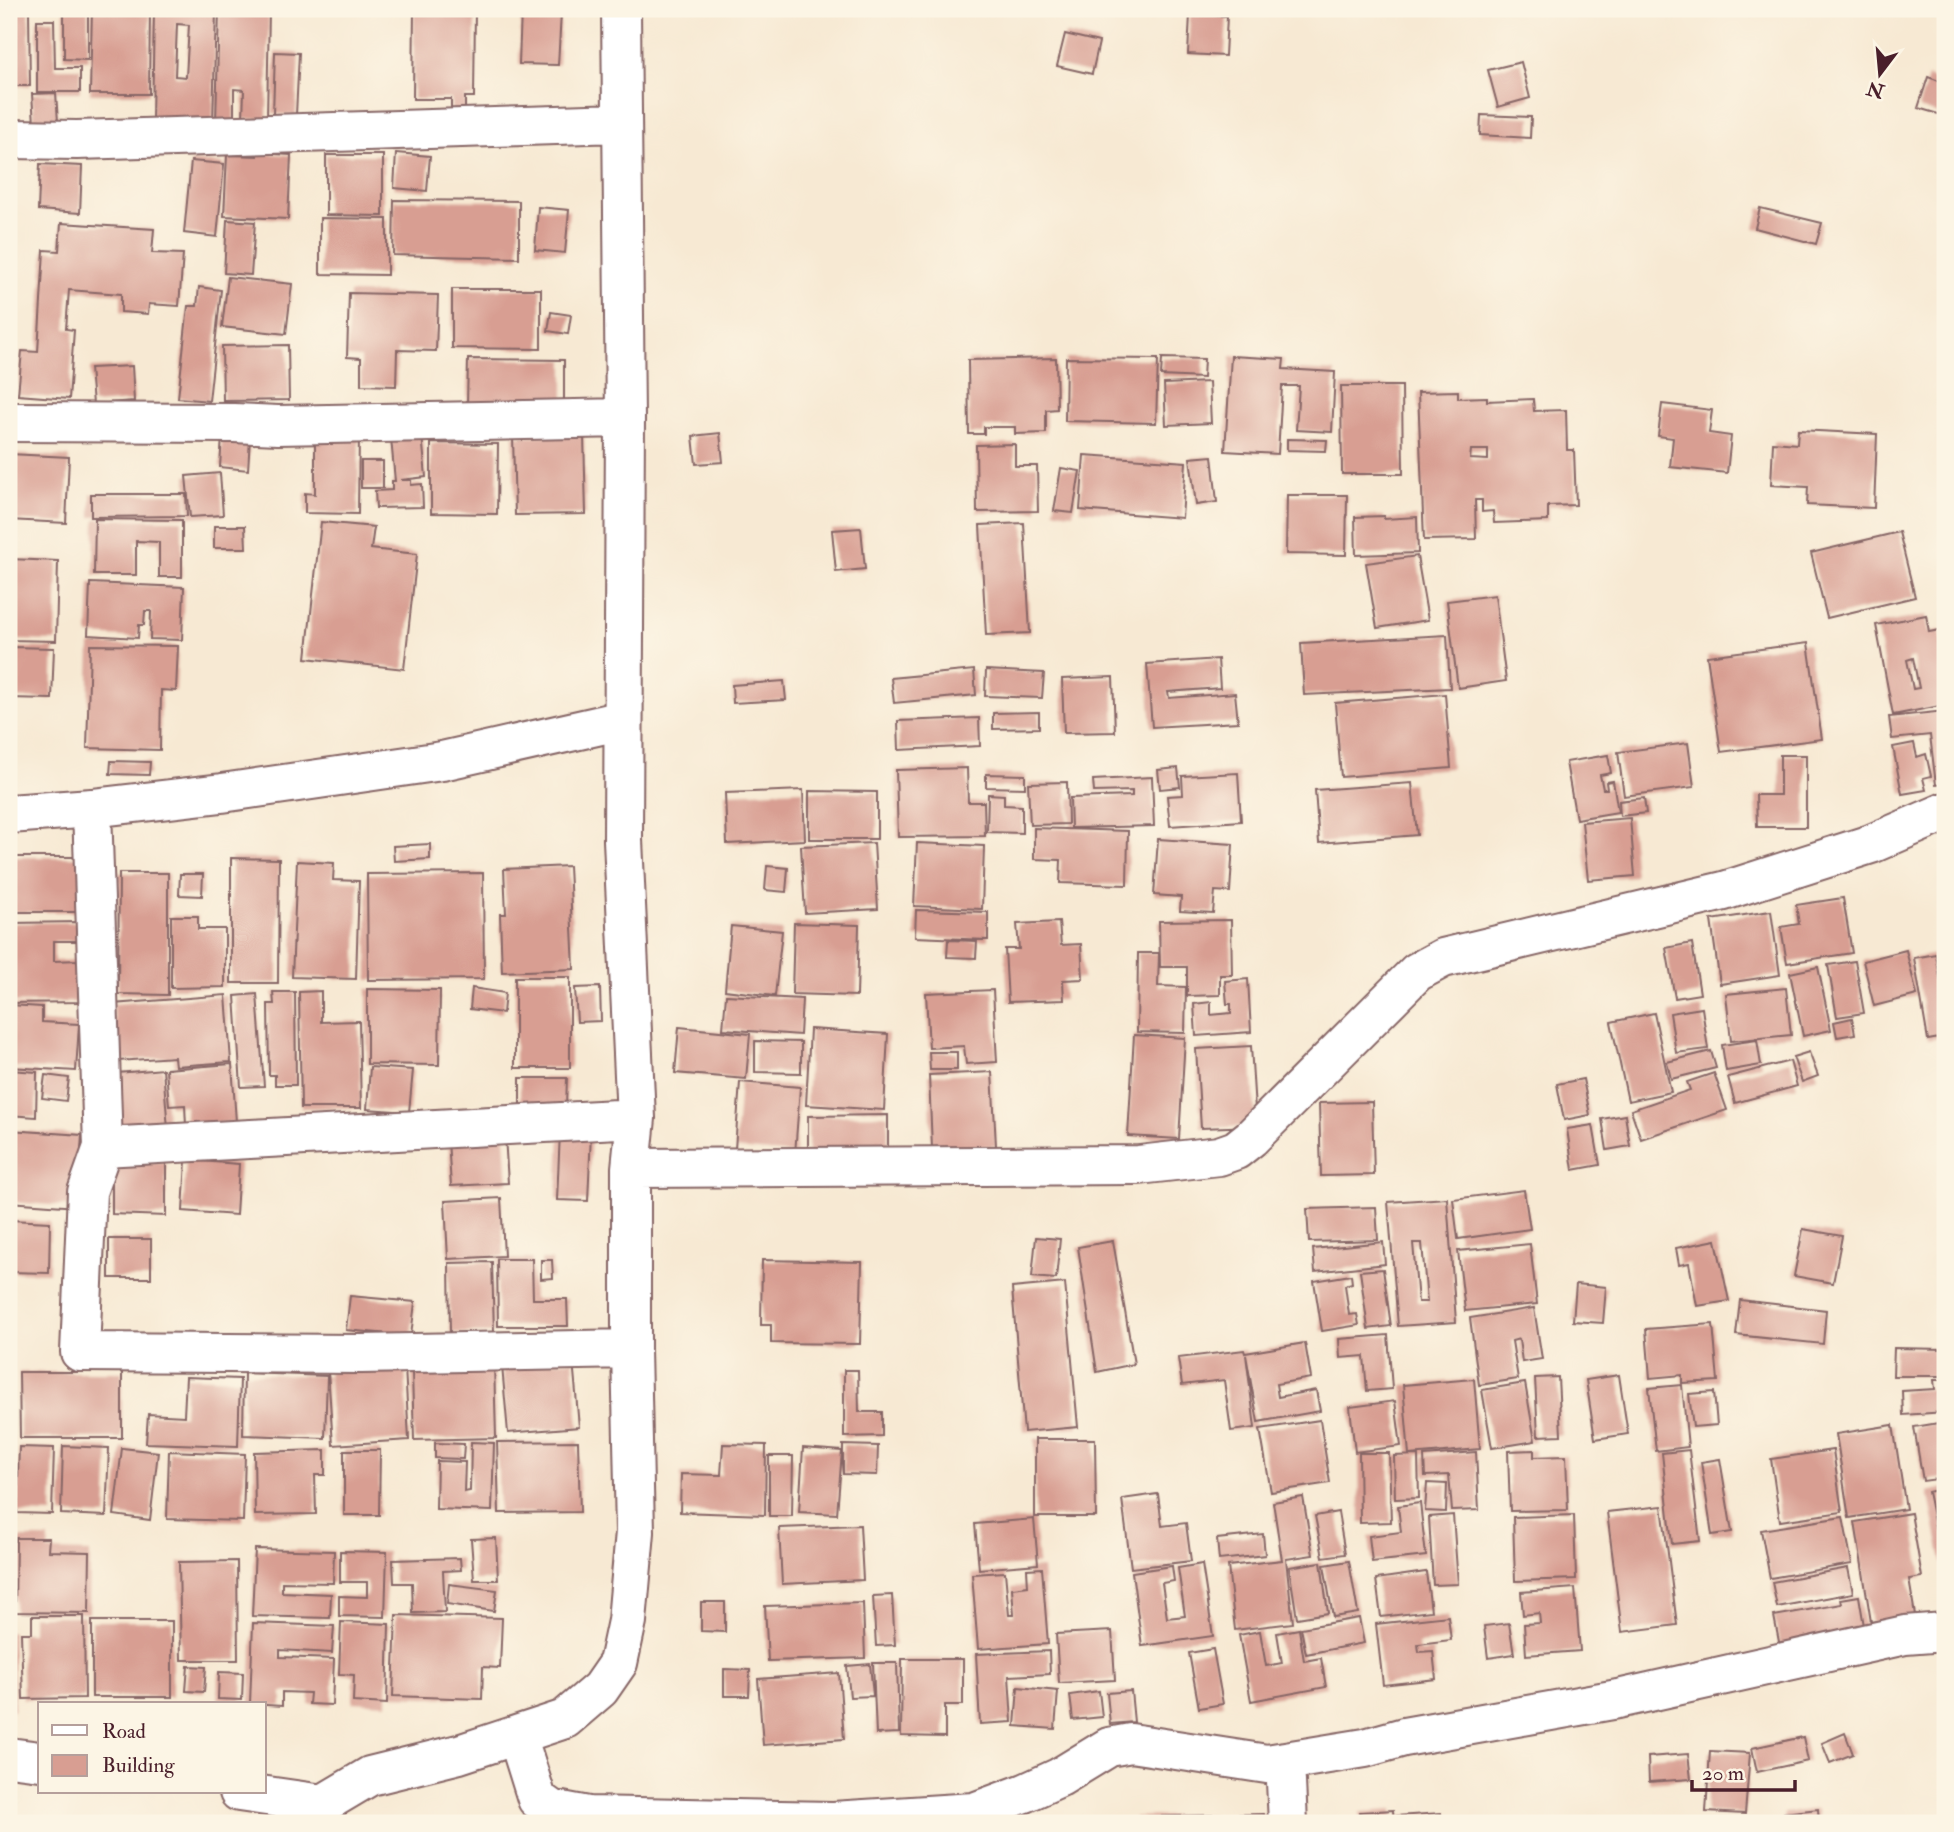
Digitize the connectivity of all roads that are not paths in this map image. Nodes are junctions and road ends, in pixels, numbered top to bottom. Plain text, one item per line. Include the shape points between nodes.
1 (621, 9) edge
2 (621, 123) junction
3 (9, 139) edge
4 (625, 418) junction
5 (9, 422) edge
6 (623, 720) junction
7 (92, 808) junction
8 (1945, 812) edge
9 (9, 814) edge
10 (636, 1118) junction
11 (103, 1147) junction
12 (631, 1168) junction
13 (631, 1349) junction
14 (1945, 1632) edge
15 (517, 1735) junction
16 (9, 1757) edge
17 (38, 1761) edge
18 (1284, 1761) junction
19 (247, 1794) edge
20 (318, 1813) edge
21 (1288, 1823) edge

1 - 2 street
2 - 3 street
2 - 4 street
4 - 5 street via 278,425
4 - 6 street
6 - 7 street via 442,761
6 - 10 street via 623,841
7 - 9 street
7 - 11 street
8 - 12 street via 1871,844 1724,891 1443,958 1417,972 1251,1138 1219,1156 1139,1165
10 - 11 street
10 - 12 street
11 - 13 street via 87,1192 80,1352 361,1354
12 - 13 street
13 - 15 street via 635,1532 627,1621 618,1663 600,1689 565,1720
14 - 18 street via 1905,1635 1619,1699
15 - 18 street via 537,1799 551,1809 588,1815 833,1821 974,1812 1060,1777 1109,1747 1131,1743 1267,1764
15 - 20 street via 370,1776
16 - 17 street
18 - 21 street
19 - 20 street

